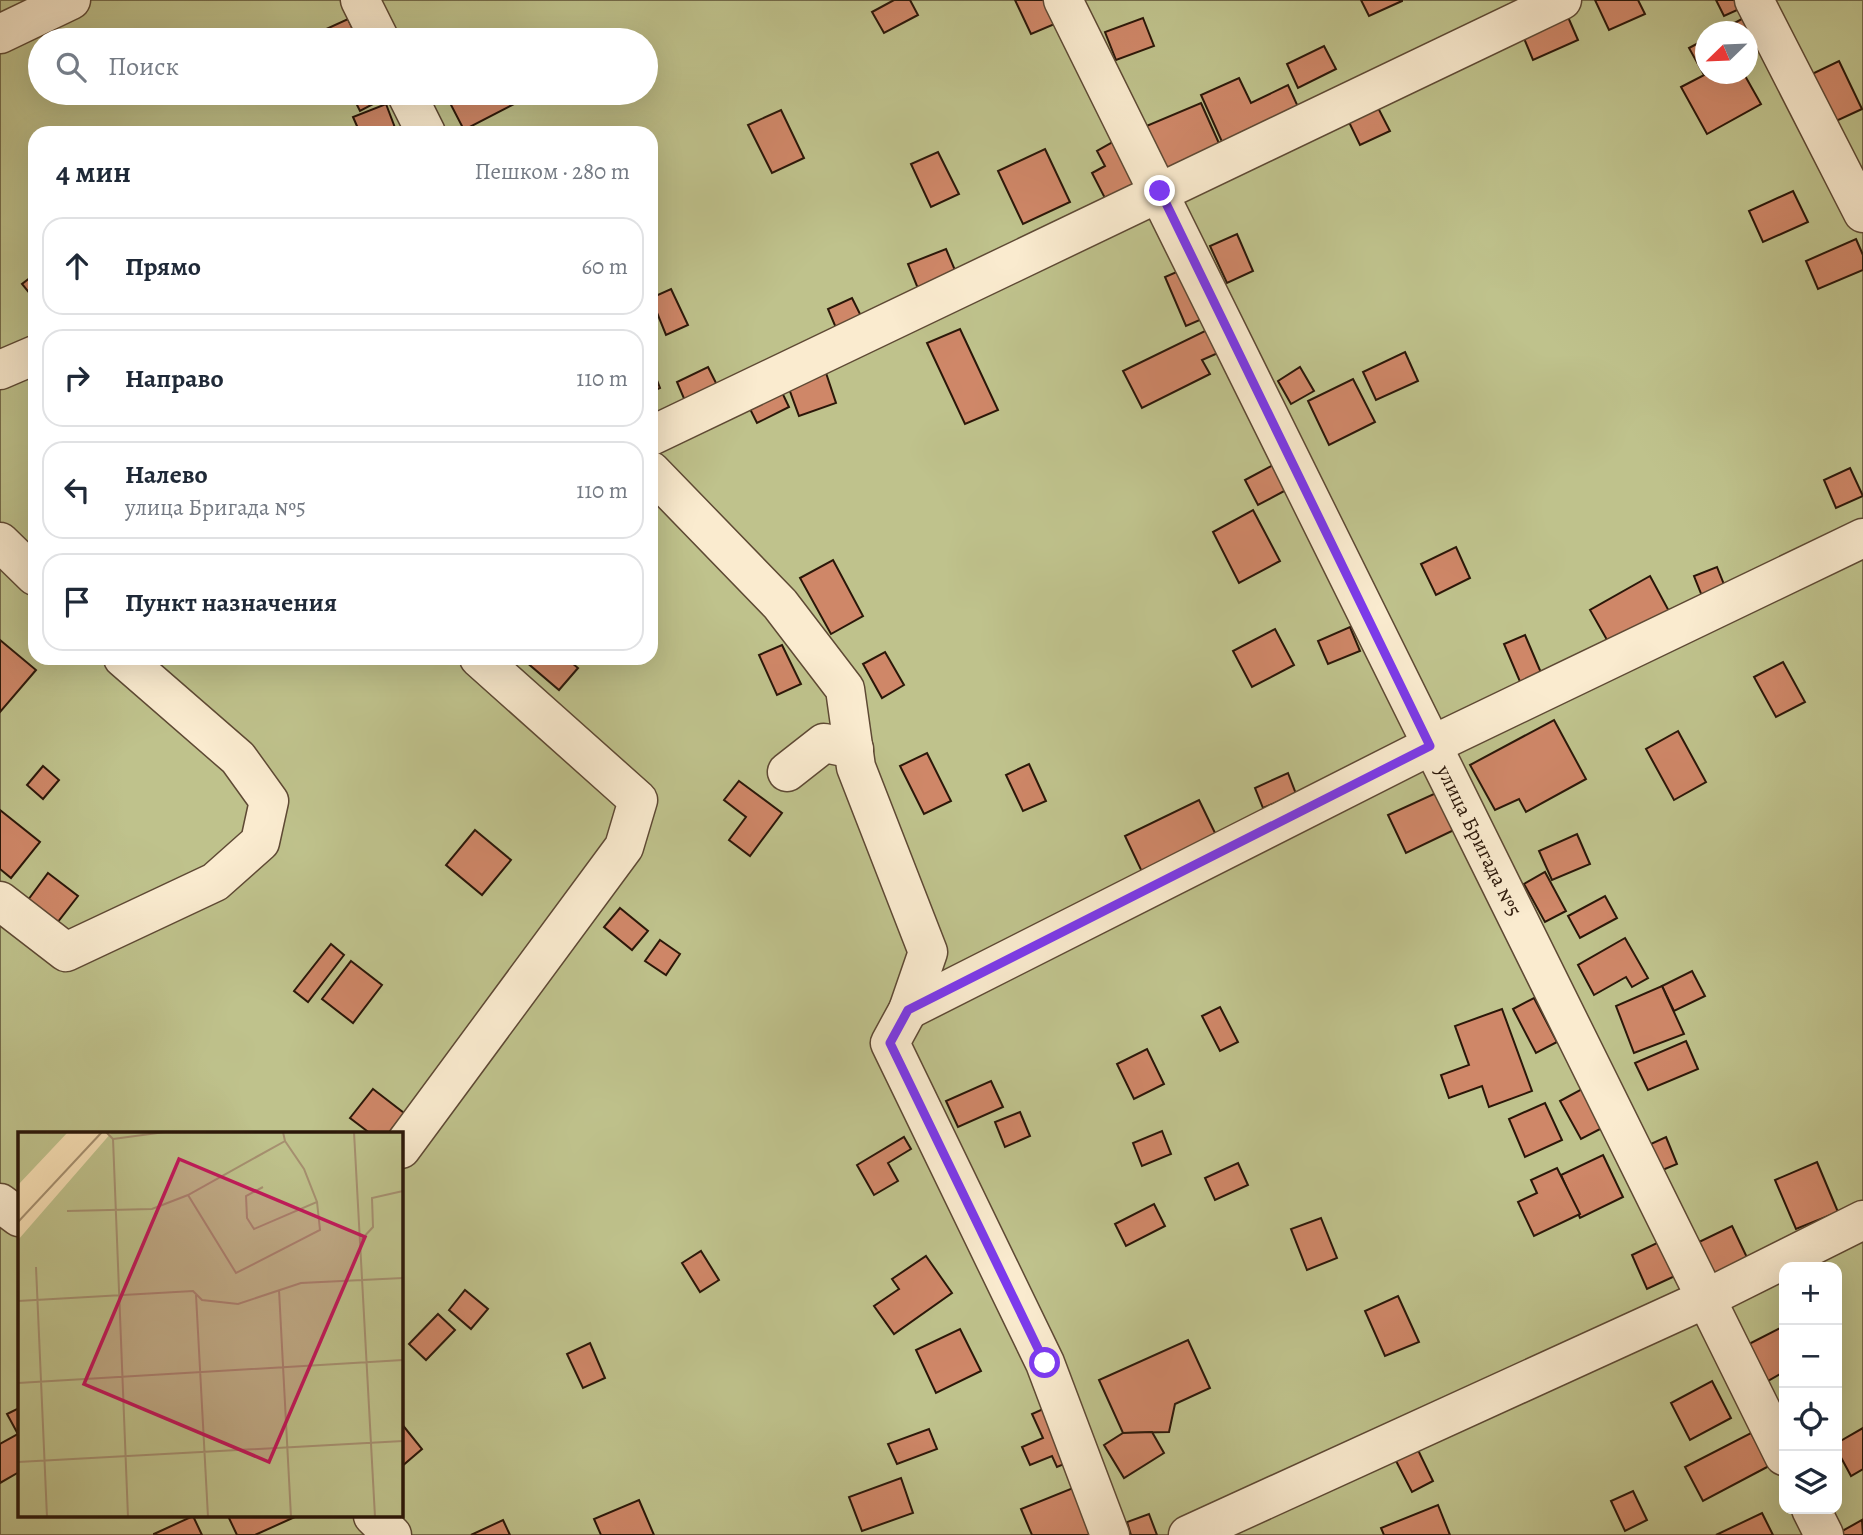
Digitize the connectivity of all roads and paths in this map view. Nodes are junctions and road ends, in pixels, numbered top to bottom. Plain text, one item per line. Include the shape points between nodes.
1 (71, 0) edge
2 (360, 0) edge
3 (1063, 0) edge
4 (1562, 0) edge
5 (1754, 0) edge
6 (17, 11) edge
7 (374, 28) edge
8 (0, 34) edge
9 (412, 105) edge
10 (422, 126) edge
11 (1160, 191) junction
12 (1863, 213) edge
13 (28, 358) edge
14 (0, 370) edge
15 (658, 433) edge
16 (658, 478) edge
17 (1863, 538) edge
18 (0, 542) edge
19 (28, 569) edge
20 (131, 665) edge
21 (487, 665) edge
22 (1430, 746) junction
23 (854, 749) junction
24 (787, 772) dead end
25 (0, 901) edge
26 (908, 1010) junction
27 (402, 1148) edge
28 (0, 1203) edge
29 (18, 1216) edge
30 (1863, 1220) edge
31 (1704, 1299) junction
32 (1781, 1451) edge
33 (1814, 1514) edge
34 (375, 1518) edge
35 (392, 1535) edge
36 (1110, 1535) edge
37 (1188, 1535) edge
38 (1824, 1535) edge

1 - 6 lane
2 - 7 lane
3 - 11 lane, улица Бригада №5
4 - 11 lane
5 - 12 lane
6 - 8 lane
9 - 10 lane
11 - 15 lane
11 - 22 lane, улица Бригада №5
13 - 14 lane
16 - 23 lane via 779,604 845,689
17 - 22 lane
18 - 19 lane
20 - 25 lane via 238,758 269,801 260,842 215,882 66,952
21 - 27 lane via 638,800 624,847
22 - 26 lane
22 - 31 lane, улица Бригада №5
23 - 24 lane via 824,743
23 - 26 lane via 856,767 928,952
26 - 36 lane via 890,1043 1045,1363
28 - 29 lane
30 - 31 lane
31 - 32 lane, улица Бригада №5
31 - 37 lane
33 - 38 lane
34 - 35 lane

